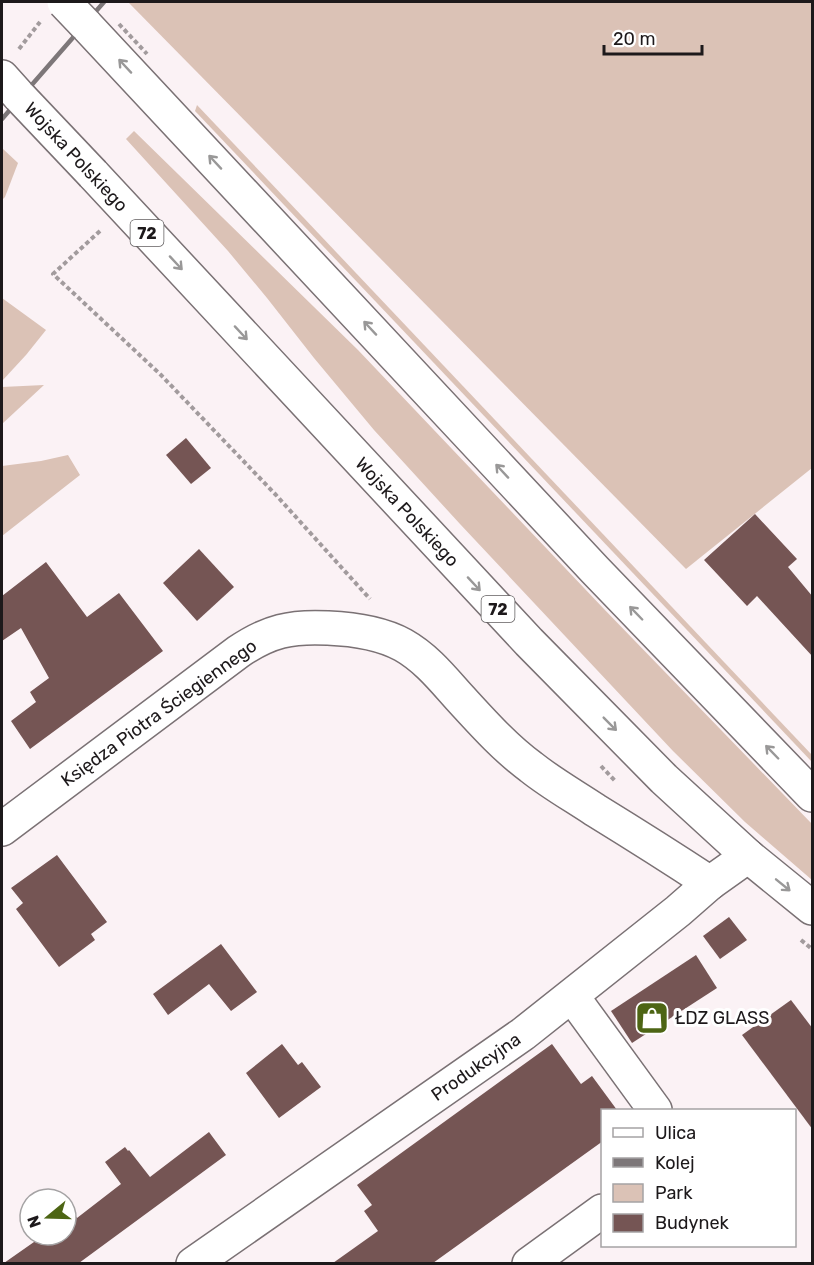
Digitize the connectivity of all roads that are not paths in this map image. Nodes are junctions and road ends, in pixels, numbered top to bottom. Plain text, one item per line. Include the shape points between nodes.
1 (76, 16) edge
2 (12, 76) edge
3 (813, 795) edge
4 (2, 829) edge
5 (748, 856) junction
6 (710, 883) junction
7 (813, 908) edge
8 (572, 996) junction
9 (654, 1109) edge
10 (601, 1212) edge
11 (193, 1263) edge
12 (529, 1263) edge

3 -> 1 main road via 595,570
2 -> 5 main road, Wojska Polskiego / 72, bridge via 93,174 529,642 664,779
4 - 6 main road, Księdza Piotra Ściegiennego via 253,641 279,631 314,627 383,638 415,653 495,736 532,768
5 - 6 main road, Produkcyjna
5 -> 7 main road, Wojska Polskiego / 72
6 - 8 main road, Produkcyjna
8 - 9 main road
8 - 11 main road, Produkcyjna
10 - 12 main road

